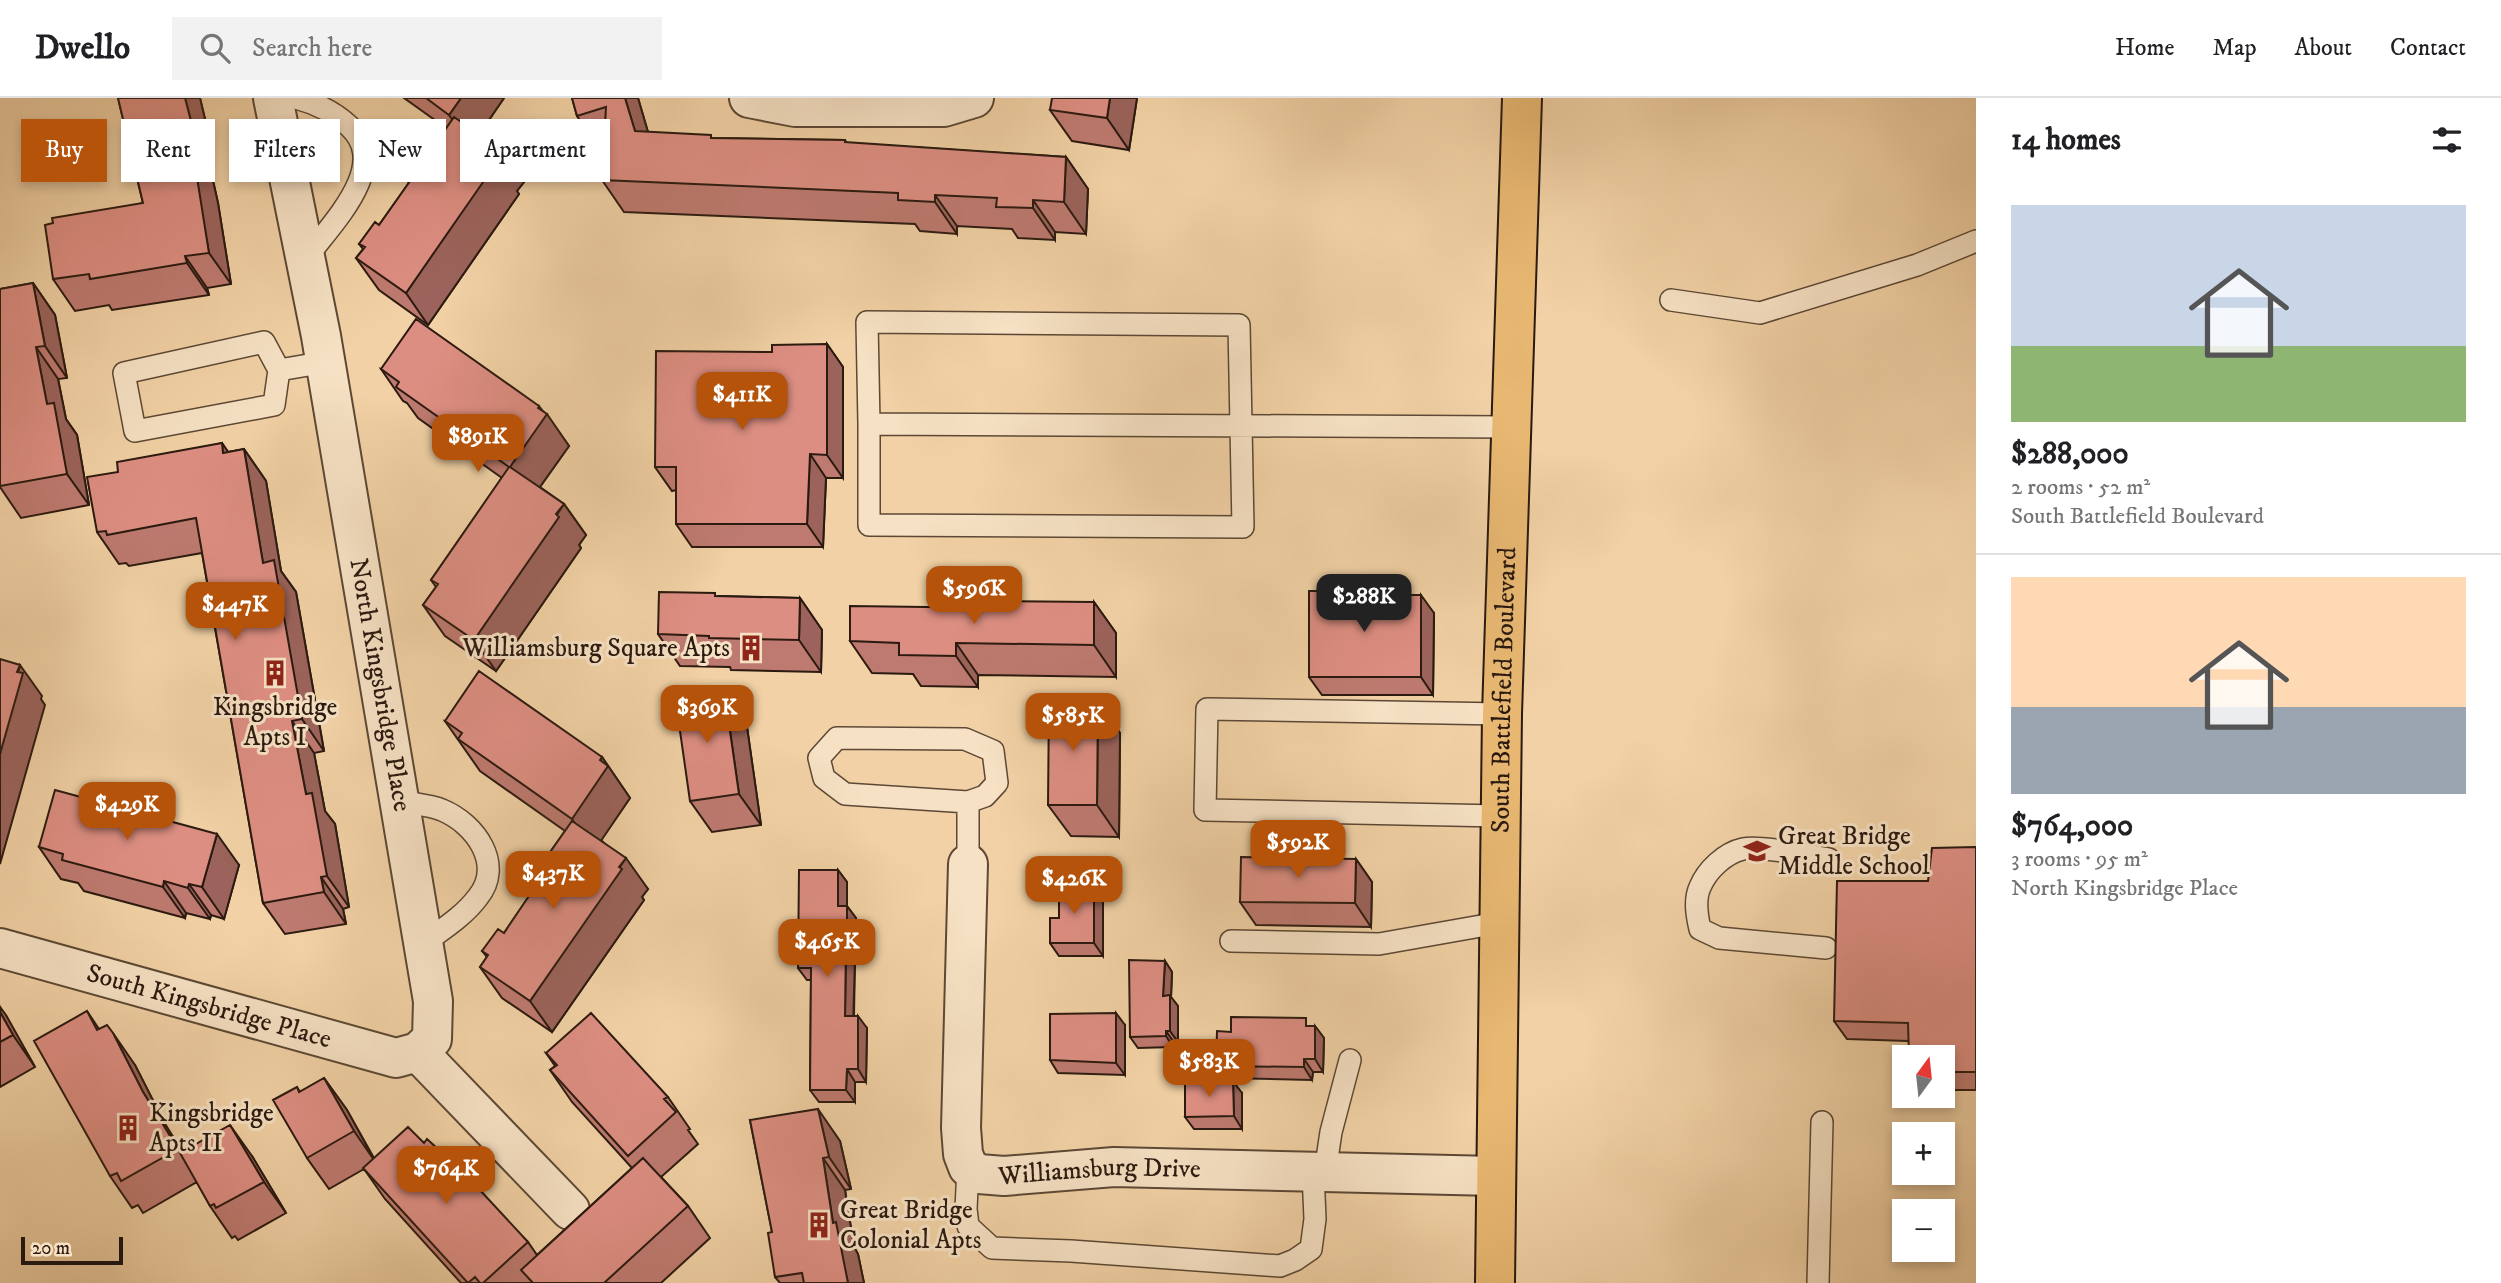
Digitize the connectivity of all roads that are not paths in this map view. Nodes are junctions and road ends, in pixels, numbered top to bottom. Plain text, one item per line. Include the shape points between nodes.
1 (273, 98) edge
2 (296, 98) edge
3 (749, 98) edge
4 (975, 98) edge
5 (1521, 98) edge
6 (1976, 242) edge
7 (307, 257) junction
8 (1671, 300) dead end
9 (326, 362) junction
10 (279, 370) junction
11 (869, 424) junction
12 (1241, 425) junction
13 (1511, 427) junction
14 (1502, 714) junction
15 (400, 801) junction
16 (968, 802) junction
17 (1499, 816) junction
18 (1829, 859) dead end
19 (968, 864) joint
20 (1498, 923) junction
21 (1231, 941) dead end
22 (424, 943) junction
23 (0, 948) edge
24 (1826, 948) dead end
25 (418, 1052) junction
26 (1350, 1060) dead end
27 (1822, 1122) dead end
28 (968, 1167) junction
29 (1319, 1172) junction
30 (1495, 1176) junction
31 (570, 1210) dead end
32 (1495, 1283) edge
33 (1818, 1283) edge

1 - 7 street, North Kingsbridge Place
2 - 7 lane via 341,118 359,135 365,151 365,167 350,200
3 - 4 street via 795,107 944,107
5 - 13 main road, South Battlefield Boulevard
6 - 8 lane via 1760,313
7 - 9 street, North Kingsbridge Place
9 - 10 lane
9 - 15 street, North Kingsbridge Place
10 - 10 lane via 264,342 124,373 135,430 274,405
11 - 12 lane
11 - 12 lane via 867,322 1239,325
11 - 12 lane via 869,525 1243,527
12 - 13 lane
13 - 14 main road, South Battlefield Boulevard
14 - 17 main road, South Battlefield Boulevard
14 - 17 lane via 1207,709 1206,734 1205,810
15 - 22 street, North Kingsbridge Place
15 - 22 lane via 443,811 471,830 487,852 490,874 480,895
16 - 16 lane via 985,796 997,783 993,751 965,738 837,738 819,758 824,778 845,794
16 - 19 lane
17 - 20 main road, South Battlefield Boulevard
18 - 24 lane via 1744,848 1718,861 1699,887 1696,911 1700,929 1719,938
19 - 28 street, Williamsburg Drive via 961,1129
20 - 21 lane via 1379,944
20 - 30 main road, South Battlefield Boulevard
22 - 25 street, North Kingsbridge Place via 433,1001 432,1039
23 - 25 street, South Kingsbridge Place via 396,1058
25 - 31 street
26 - 29 lane
27 - 33 lane
28 - 29 street, Williamsburg Drive via 979,1174 1004,1176 1114,1167
28 - 29 lane via 968,1226 992,1248 1280,1266 1311,1249
29 - 30 street, Williamsburg Drive
30 - 32 main road, South Battlefield Boulevard

